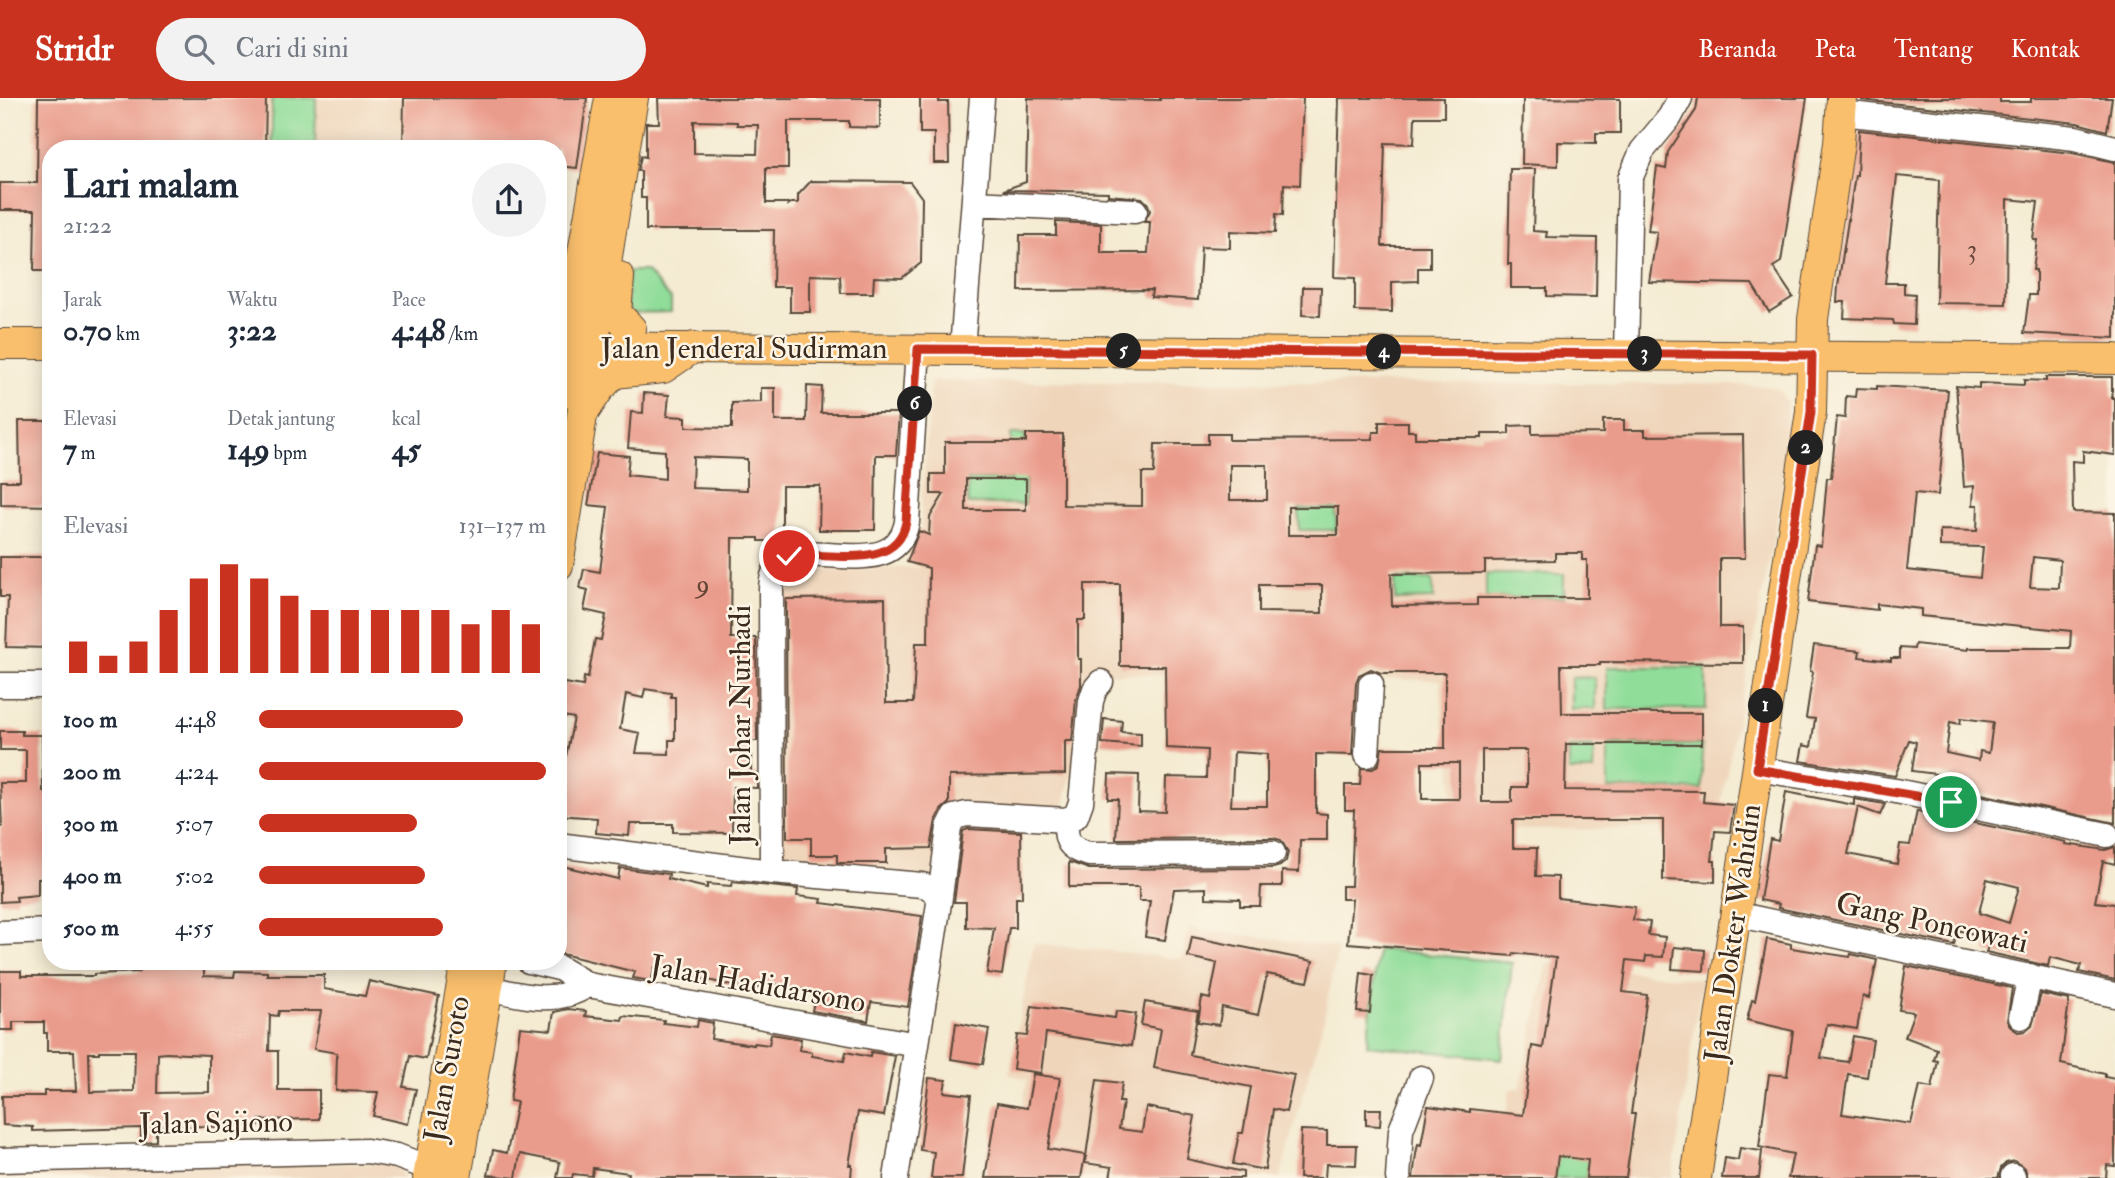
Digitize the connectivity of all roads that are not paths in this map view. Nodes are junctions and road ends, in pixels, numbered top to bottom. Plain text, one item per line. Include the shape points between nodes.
1 (610, 98) edge
2 (633, 98) edge
3 (982, 98) edge
4 (1680, 98) edge
5 (1842, 105) edge
6 (2115, 148) edge
7 (974, 203) junction
8 (1135, 211) dead end
9 (606, 256) junction
10 (577, 288) junction
11 (567, 300) edge
12 (631, 329) dead end
13 (0, 344) edge
14 (42, 344) edge
15 (573, 347) edge
16 (694, 347) junction
17 (918, 349) junction
18 (962, 349) junction
19 (1626, 354) junction
20 (1812, 355) junction
21 (2115, 359) edge
22 (567, 367) edge
23 (583, 413) junction
24 (567, 510) edge
25 (1101, 682) dead end
26 (1371, 684) dead end
27 (0, 685) edge
28 (42, 685) edge
29 (1367, 755) dead end
30 (1757, 769) junction
31 (1066, 820) junction
32 (2107, 835) dead end
33 (567, 846) edge
34 (1273, 853) dead end
35 (772, 872) junction
36 (931, 891) junction
37 (1735, 914) junction
38 (42, 931) edge
39 (0, 933) edge
40 (562, 970) edge
41 (477, 973) edge
42 (2030, 976) junction
43 (588, 985) junction
44 (2115, 995) edge
45 (2021, 1017) dead end
46 (917, 1045) junction
47 (1421, 1078) dead end
48 (0, 1160) edge
49 (442, 1175) edge
50 (896, 1178) edge
51 (1398, 1178) edge
52 (1696, 1178) edge

1 - 10 main road
2 - 9 main road
3 - 7 street
4 - 19 street via 1642,150 1630,179
5 - 6 street via 2075,138
5 - 20 main road, Jalan Dokter Wahidin
7 - 8 street
7 - 18 street
9 - 12 main road via 618,276 616,313
9 - 15 main road
10 - 11 main road
10 - 15 main road
13 - 14 main road
15 - 16 main road, Jalan Jenderal Sudirman
15 - 22 main road
15 - 23 main road
16 - 17 main road, Jalan Jenderal Sudirman
16 - 23 main road via 663,368 614,373
17 - 18 main road, Jalan Jenderal Sudirman
17 - 35 street, Jalan Johar Nurhadi via 902,536 887,549 866,556 789,556 774,572
18 - 19 main road, Jalan Jenderal Sudirman
19 - 20 main road, Jalan Jenderal Sudirman
20 - 21 main road, Jalan Jenderal Sudirman
20 - 30 main road, Jalan Dokter Wahidin via 1811,412
23 - 24 main road
25 - 31 street via 1091,701 1081,802 1076,816
26 - 29 street
27 - 28 street
30 - 32 street via 1896,791
30 - 37 main road, Jalan Dokter Wahidin
31 - 34 street via 1068,842 1089,854
31 - 36 street via 954,817
33 - 35 street
35 - 36 street
36 - 46 street
37 - 42 street, Gang Poncowati
37 - 52 main road, Jalan Dokter Wahidin
38 - 39 street
40 - 43 street, Jalan Hadidarsono
41 - 43 street via 552,998 571,995
41 - 49 main road, Jalan Suroto
42 - 44 street, Gang Poncowati
42 - 45 street
43 - 46 street, Jalan Hadidarsono
46 - 50 street
47 - 51 street via 1401,1130
48 - 49 street, Jalan Sajiono via 367,1151 397,1156

